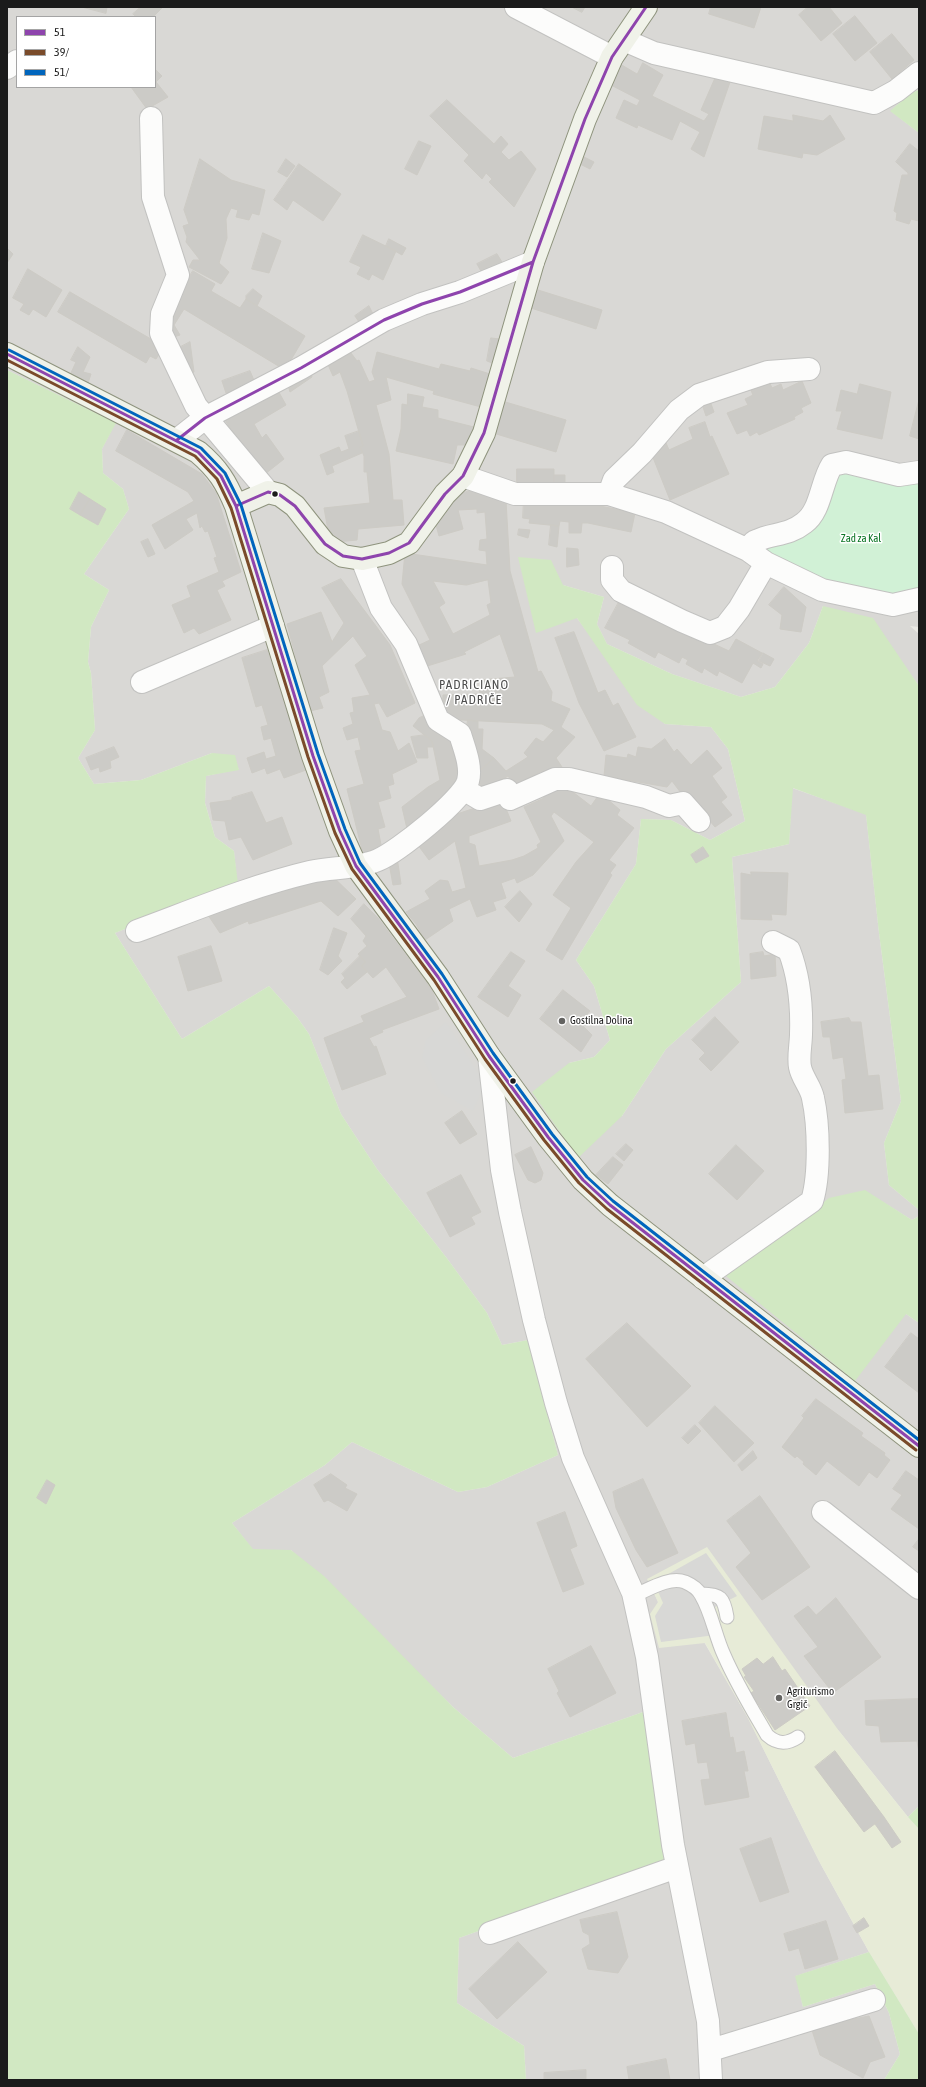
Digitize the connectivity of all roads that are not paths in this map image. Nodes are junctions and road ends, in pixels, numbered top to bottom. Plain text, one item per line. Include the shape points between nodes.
1 (516, 7) edge
2 (646, 7) edge
3 (618, 49) junction
4 (16, 62) edge
5 (7, 68) edge
6 (919, 73) edge
7 (150, 118) dead end
8 (533, 262) junction
9 (7, 354) edge
10 (809, 369) dead end
11 (205, 418) junction
12 (177, 440) junction
13 (919, 472) edge
14 (463, 476) junction
15 (268, 492) junction
16 (609, 494) junction
17 (236, 506) junction
18 (748, 550) junction
19 (362, 559) junction
20 (766, 562) junction
21 (612, 566) dead end
22 (919, 599) edge
23 (273, 626) junction
24 (142, 682) dead end
25 (464, 790) junction
26 (699, 821) dead end
27 (356, 866) junction
28 (137, 931) dead end
29 (773, 942) dead end
30 (489, 1056) junction
31 (703, 1278) junction
32 (919, 1446) edge
33 (823, 1512) dead end
34 (919, 1588) edge
35 (701, 1594) junction
36 (634, 1596) junction
37 (727, 1617) dead end
38 (798, 1737) dead end
39 (677, 1867) junction
40 (490, 1933) dead end
41 (874, 2000) dead end
42 (711, 2050) junction
43 (711, 2080) edge

1 - 3 street
2 - 3 main road
3 - 6 street via 654,53 874,103 896,91
3 - 8 main road via 585,119
4 - 5 street
7 - 11 street via 153,197 178,275 162,314 161,333 196,406
8 - 11 street via 384,320 301,368
8 - 14 main road via 484,434
9 - 12 main road
10 - 16 street via 768,372 698,395 679,410 642,453 614,480
11 - 12 street
11 - 15 street
12 - 17 main road via 213,464 225,480
13 - 18 street via 899,475 846,462 832,465 826,474 814,511 806,522 789,532 754,541
14 - 16 street via 515,494
14 - 19 main road via 445,494 409,543 389,553
15 - 17 main road
15 - 19 main road via 280,495 295,506 325,544 343,556
16 - 18 street via 666,512
17 - 23 main road
18 - 20 street
19 - 25 street via 381,608 406,644 438,720 460,734 469,767 469,781
20 - 21 street via 739,609 725,627 710,633 621,591 612,580
20 - 22 street via 822,590 893,605
23 - 24 street
23 - 27 main road via 318,770
25 - 26 street via 480,799 507,790 510,799 555,779 569,779 646,797 669,806 683,803
25 - 27 street via 454,803 407,841 378,860
27 - 28 street via 311,872 260,886
27 - 30 main road via 438,977
29 - 31 street via 789,950 800,992 800,1067 813,1097 817,1185 812,1201
30 - 31 main road via 583,1180 610,1205
30 - 36 street via 503,1177 534,1320 552,1388 573,1458
31 - 32 main road
33 - 34 street
35 - 36 lane via 694,1586 675,1580
35 - 37 lane via 718,1596 723,1600
35 - 38 lane via 724,1655 767,1735 774,1742 782,1743
36 - 39 street via 647,1657
39 - 40 street
39 - 42 street via 708,2021
41 - 42 street
42 - 43 street

